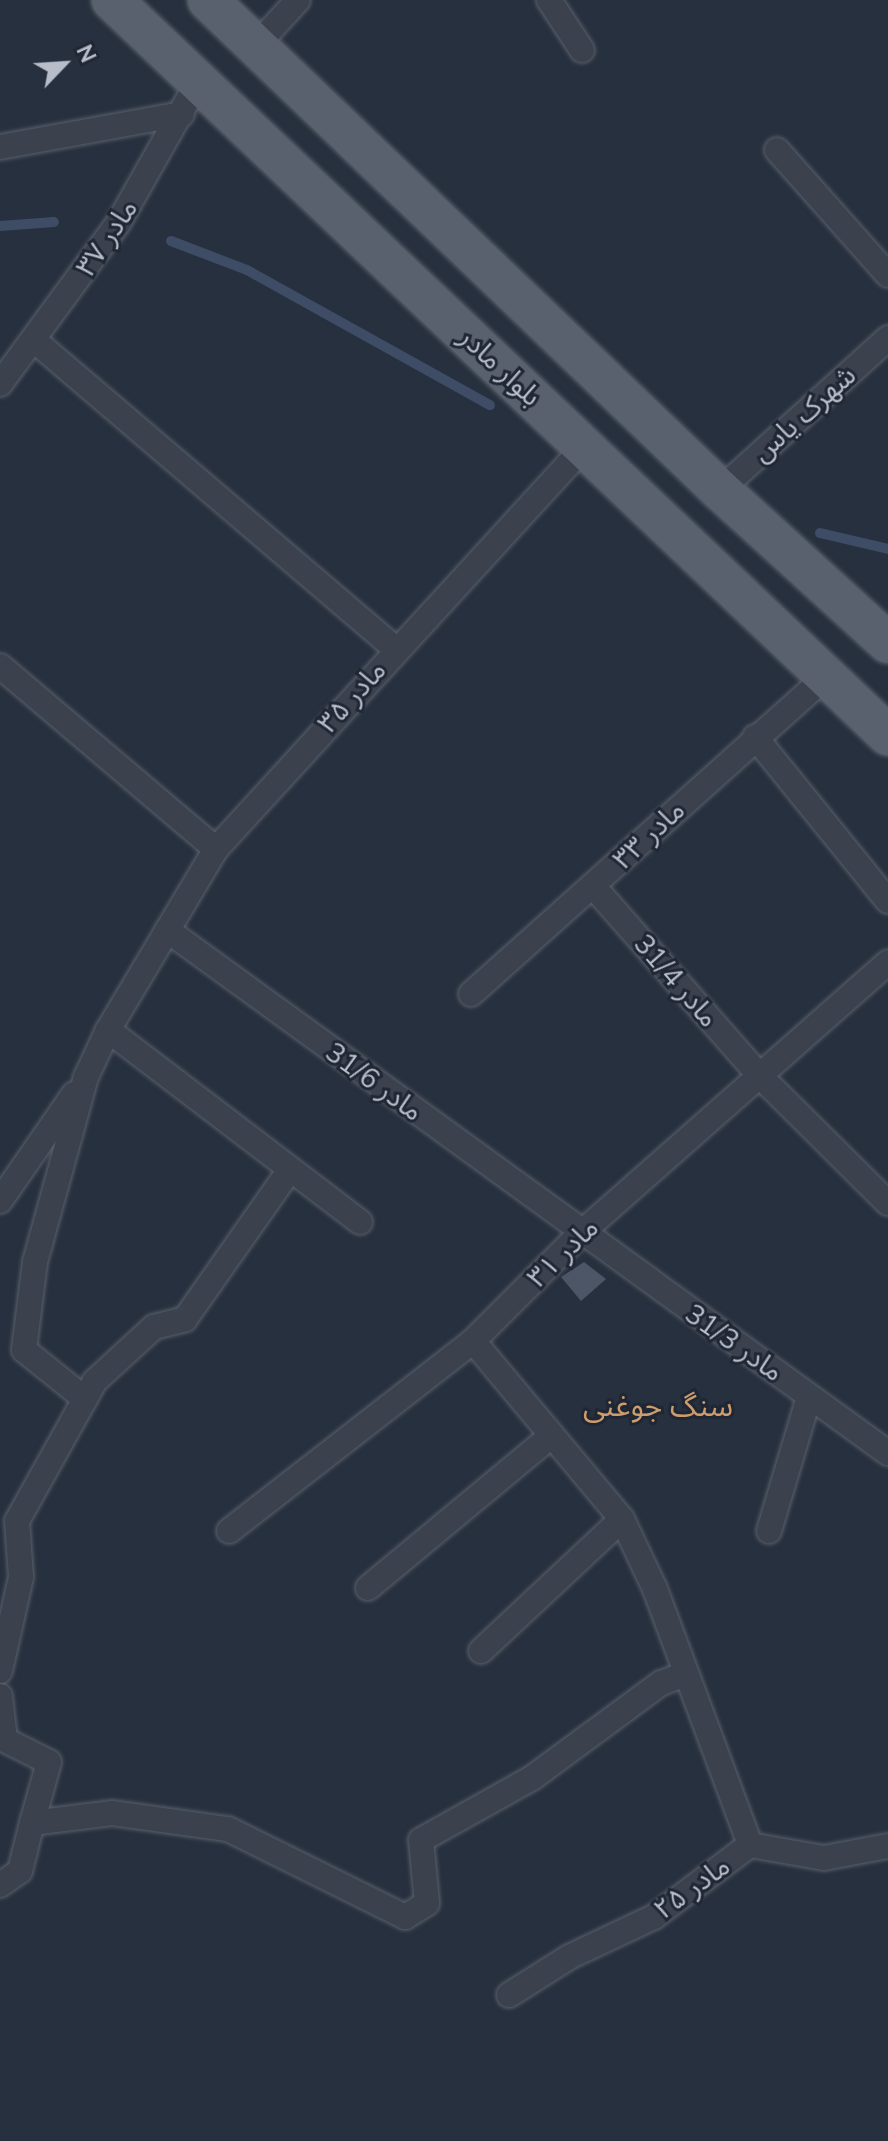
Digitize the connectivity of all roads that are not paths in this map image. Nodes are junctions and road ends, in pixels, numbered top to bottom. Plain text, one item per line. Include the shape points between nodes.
1 (112, 0) edge
2 (208, 0) edge
3 (298, 0) edge
4 (549, 0) edge
5 (256, 46) junction
6 (582, 50) dead end
7 (190, 98) junction
8 (0, 147) edge
9 (777, 150) dead end
10 (369, 153) junction
11 (330, 202) junction
12 (888, 275) edge
13 (888, 338) edge
14 (35, 341) junction
15 (0, 384) edge
16 (583, 448) junction
17 (720, 490) junction
18 (888, 643) edge
19 (395, 649) junction
20 (0, 666) edge
21 (827, 676) junction
22 (888, 735) edge
23 (755, 737) junction
24 (216, 849) junction
25 (593, 886) junction
26 (888, 901) edge
27 (167, 930) junction
28 (888, 962) edge
29 (471, 994) dead end
30 (108, 1030) junction
31 (759, 1075) junction
32 (86, 1077) junction
33 (289, 1171) junction
34 (884, 1189) edge
35 (0, 1201) edge
36 (360, 1222) dead end
37 (580, 1234) junction
38 (473, 1341) junction
39 (809, 1397) junction
40 (85, 1399) junction
41 (552, 1435) junction
42 (888, 1453) edge
43 (622, 1519) junction
44 (229, 1531) dead end
45 (769, 1531) dead end
46 (368, 1588) dead end
47 (481, 1651) dead end
48 (0, 1671) edge
49 (683, 1675) junction
50 (0, 1696) edge
51 (32, 1823) junction
52 (750, 1845) junction
53 (888, 1846) edge
54 (0, 1885) edge
55 (509, 1995) dead end

1 - 7 main road, بلوار مادر
2 - 5 main road
3 - 5 street
4 - 6 street
5 - 10 main road
7 - 8 street
7 - 11 main road, بلوار مادر
7 - 14 street, مادر ۳۷ via 160,158
9 - 12 street
10 - 11 main road
10 - 17 main road
11 - 16 main road, بلوار مادر
13 - 17 street, شهرک یاس
14 - 15 street, مادر ۳۷
14 - 19 street
16 - 19 street, مادر ۳۵
16 - 21 main road, بلوار مادر
17 - 18 main road
19 - 24 street, مادر ۳۵
20 - 24 street
21 - 22 main road, بلوار مادر
21 - 23 street, مادر ۳۳
23 - 25 street, مادر ۳۳
23 - 26 street
24 - 27 street, مادر ۳۵
25 - 29 street, مادر ۳۳
25 - 31 street, مادر 31/4
27 - 30 street, مادر ۳۵
27 - 37 street, مادر 31/6
28 - 31 street, مادر ۳۱
30 - 32 street, مادر ۳۵
30 - 33 street
31 - 34 street, مادر 31/4
31 - 37 street, مادر ۳۱
32 - 35 street
32 - 40 street via 35,1262 24,1350
33 - 36 street
33 - 40 street via 185,1319 154,1327 95,1381
37 - 38 street, مادر ۳۱
37 - 39 street, مادر 31/3
38 - 41 street
38 - 44 street, مادر ۳۱
39 - 42 street, مادر 31/3
39 - 45 street
40 - 48 street via 17,1521 21,1577
41 - 43 street
41 - 46 street
43 - 47 street
43 - 49 street via 655,1589
49 - 51 street via 661,1683 532,1778 421,1840 427,1903 405,1917 228,1829 112,1813
49 - 52 street
50 - 51 street via 5,1740 49,1762
51 - 54 street via 20,1871
52 - 53 street, مادر ۲۵ via 824,1858
52 - 55 street, مادر ۲۵ via 654,1917 569,1957

